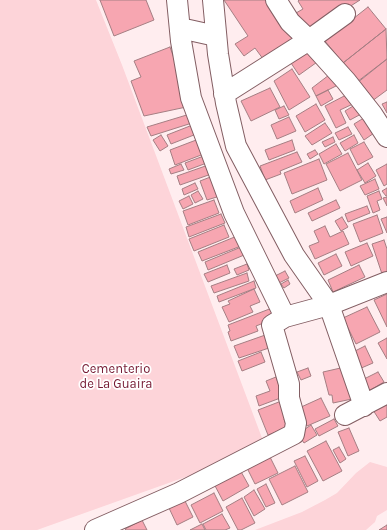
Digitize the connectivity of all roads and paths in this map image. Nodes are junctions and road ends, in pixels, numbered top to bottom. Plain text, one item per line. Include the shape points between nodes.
1 (177, 0) edge
2 (213, 0) edge
3 (276, 0) edge
4 (345, 14) dead end
5 (180, 28) junction
6 (216, 36) junction
7 (309, 40) junction
8 (224, 94) junction
9 (387, 137) edge
10 (387, 282) edge
11 (329, 305) junction
12 (285, 317) junction
13 (387, 393) edge
14 (364, 406) junction
15 (345, 415) dead end
16 (94, 530) edge

1 - 5 street
2 - 6 street
3 - 7 street via 290,22
4 - 7 street
5 - 6 street
5 - 12 street via 191,98 234,213
6 - 8 street
7 - 8 street
7 - 9 street via 372,114
8 - 11 street via 236,146 294,256
10 - 11 street
11 - 12 street
11 - 14 street
12 - 16 street via 272,324 296,423 294,434 179,493
13 - 14 street
14 - 15 street

